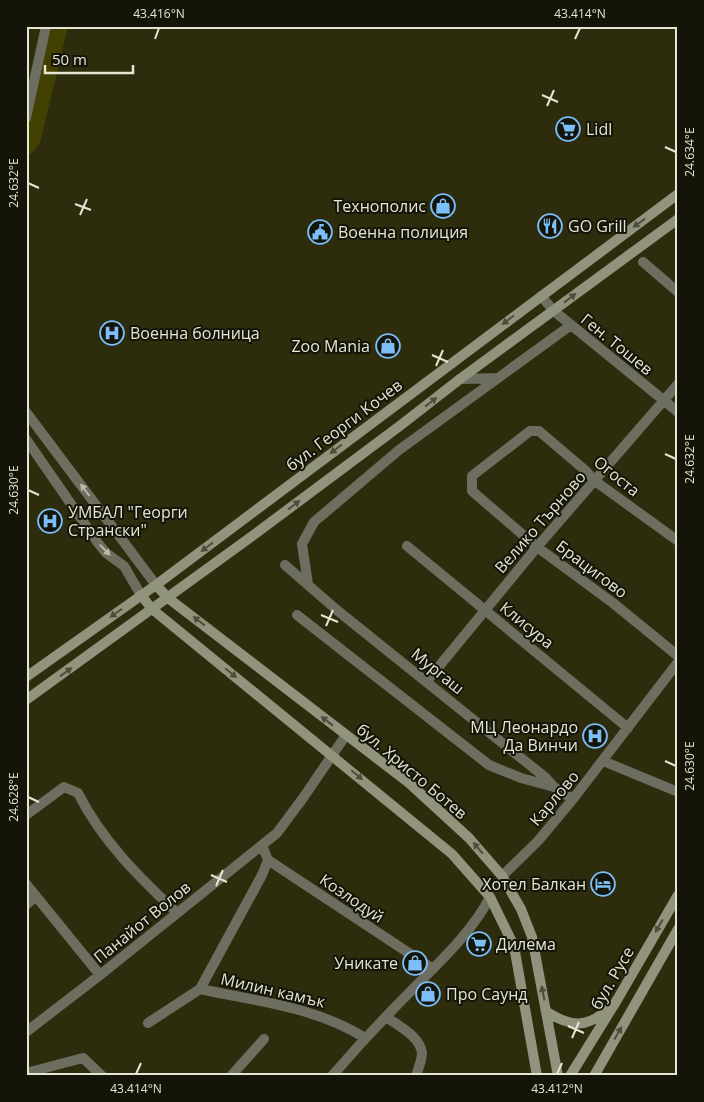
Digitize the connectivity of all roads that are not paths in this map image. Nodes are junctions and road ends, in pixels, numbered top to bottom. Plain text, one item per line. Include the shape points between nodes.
1 (46, 26) edge
2 (26, 118) edge
3 (678, 194) edge
4 (678, 220) edge
5 (643, 262) dead end
6 (678, 292) edge
7 (541, 296) junction
8 (554, 311) junction
9 (571, 325) junction
10 (497, 378) junction
11 (460, 379) junction
12 (678, 384) edge
13 (664, 401) junction
14 (26, 412) edge
15 (678, 412) edge
16 (539, 431) joint
17 (26, 439) edge
18 (595, 481) junction
19 (678, 541) edge
20 (407, 546) dead end
21 (538, 547) junction
22 (285, 565) dead end
23 (308, 584) junction
24 (156, 585) junction
25 (141, 595) junction
26 (168, 598) junction
27 (152, 609) junction
28 (485, 611) junction
29 (297, 615) dead end
30 (678, 656) edge
31 (678, 662) edge
32 (26, 677) edge
33 (427, 681) junction
34 (26, 700) edge
35 (628, 728) junction
36 (346, 735) junction
37 (332, 754) junction
38 (602, 761) junction
39 (554, 787) junction
40 (678, 792) edge
41 (573, 799) junction
42 (26, 815) edge
43 (262, 846) junction
44 (268, 860) junction
45 (502, 876) junction
46 (26, 884) edge
47 (678, 895) edge
48 (36, 896) junction
49 (490, 897) junction
50 (26, 905) edge
51 (177, 913) junction
52 (678, 929) edge
53 (433, 969) junction
54 (100, 975) junction
55 (200, 988) junction
56 (617, 1000) junction
57 (547, 1012) junction
58 (386, 1017) junction
59 (148, 1023) dead end
60 (26, 1032) edge
61 (365, 1038) junction
62 (264, 1039) dead end
63 (26, 1073) edge
64 (102, 1076) edge
65 (232, 1076) edge
66 (332, 1076) edge
67 (416, 1076) edge
68 (537, 1076) edge
69 (558, 1076) edge
70 (570, 1076) edge
71 (594, 1076) edge

1 - 2 street
3 -> 7 main road, бул. Георги Кочев
8 -> 4 main road, бул. Георги Кочев
5 - 6 street
7 - 8 street, Ген. Тошев
7 -> 24 main road, бул. Георги Кочев
8 - 9 street, Ген. Тошев
8 - 11 main road, бул. Георги Кочев
9 - 10 street
9 - 13 street, Ген. Тошев
10 - 11 street
10 - 23 street via 400,450 314,522 302,544
26 -> 11 main road, бул. Георги Кочев
12 - 13 street, Велико Търново
13 - 15 street, Ген. Тошев
13 - 18 street, Велико Търново
24 -> 14 street
16 - 18 street, Огоста
16 - 21 street, Брацигово via 530,431 472,476 472,491
17 -> 25 street via 98,543 124,566
18 - 19 street, Огоста
18 - 21 street, Велико Търново
20 - 28 street, Клисура
21 - 28 street, Велико Търново
21 - 30 street, Брацигово
22 - 23 street, Мургаш
23 - 33 street, Мургаш
24 - 25 main road, бул. Георги Кочев
24 - 26 main road, бул. Христо Ботев
25 - 27 main road
25 -> 32 main road, бул. Георги Кочев
26 - 27 main road, бул. Георги Кочев
36 -> 26 main road, бул. Христо Ботев
34 -> 27 main road, бул. Георги Кочев
27 -> 37 main road
28 - 33 street, Велико Търново
28 - 35 street, Клисура
29 - 39 street via 489,765
31 - 35 street, Карлово
33 - 39 street, Мургаш
35 - 38 street, Карлово
36 - 37 street, Панайот Волов
45 -> 36 main road, бул. Христо Ботев via 469,838 409,783
37 - 43 street, Панайот Волов via 303,798
37 -> 49 main road via 452,854
38 - 40 street
38 - 41 street, Карлово
39 - 41 street, Мургаш
41 - 45 street, Карлово
42 - 51 street via 64,787 78,794 90,816 133,872
43 - 44 street
43 - 51 street, Панайот Волов
44 - 53 street, Козлодуй
44 - 55 street
57 -> 45 main road, бул. Христо Ботев via 532,937
46 - 48 street
47 -> 56 main road, бул. Русе
48 - 50 street
48 - 54 street
49 - 53 street via 481,915
49 - 68 main road via 514,946
51 - 54 street, Панайот Волов
71 -> 52 main road, бул. Русе
53 - 58 street
54 - 60 street, Панайот Волов
55 - 59 street
55 - 61 street, Милин камък via 321,1017
56 - 57 main road via 594,1019 575,1024 563,1022
56 - 70 main road, бул. Русе
57 - 69 main road, бул. Христо Ботев
58 - 61 street
58 - 67 street via 420,1045 422,1054
61 - 66 street
62 - 65 street
63 - 64 street via 83,1058

